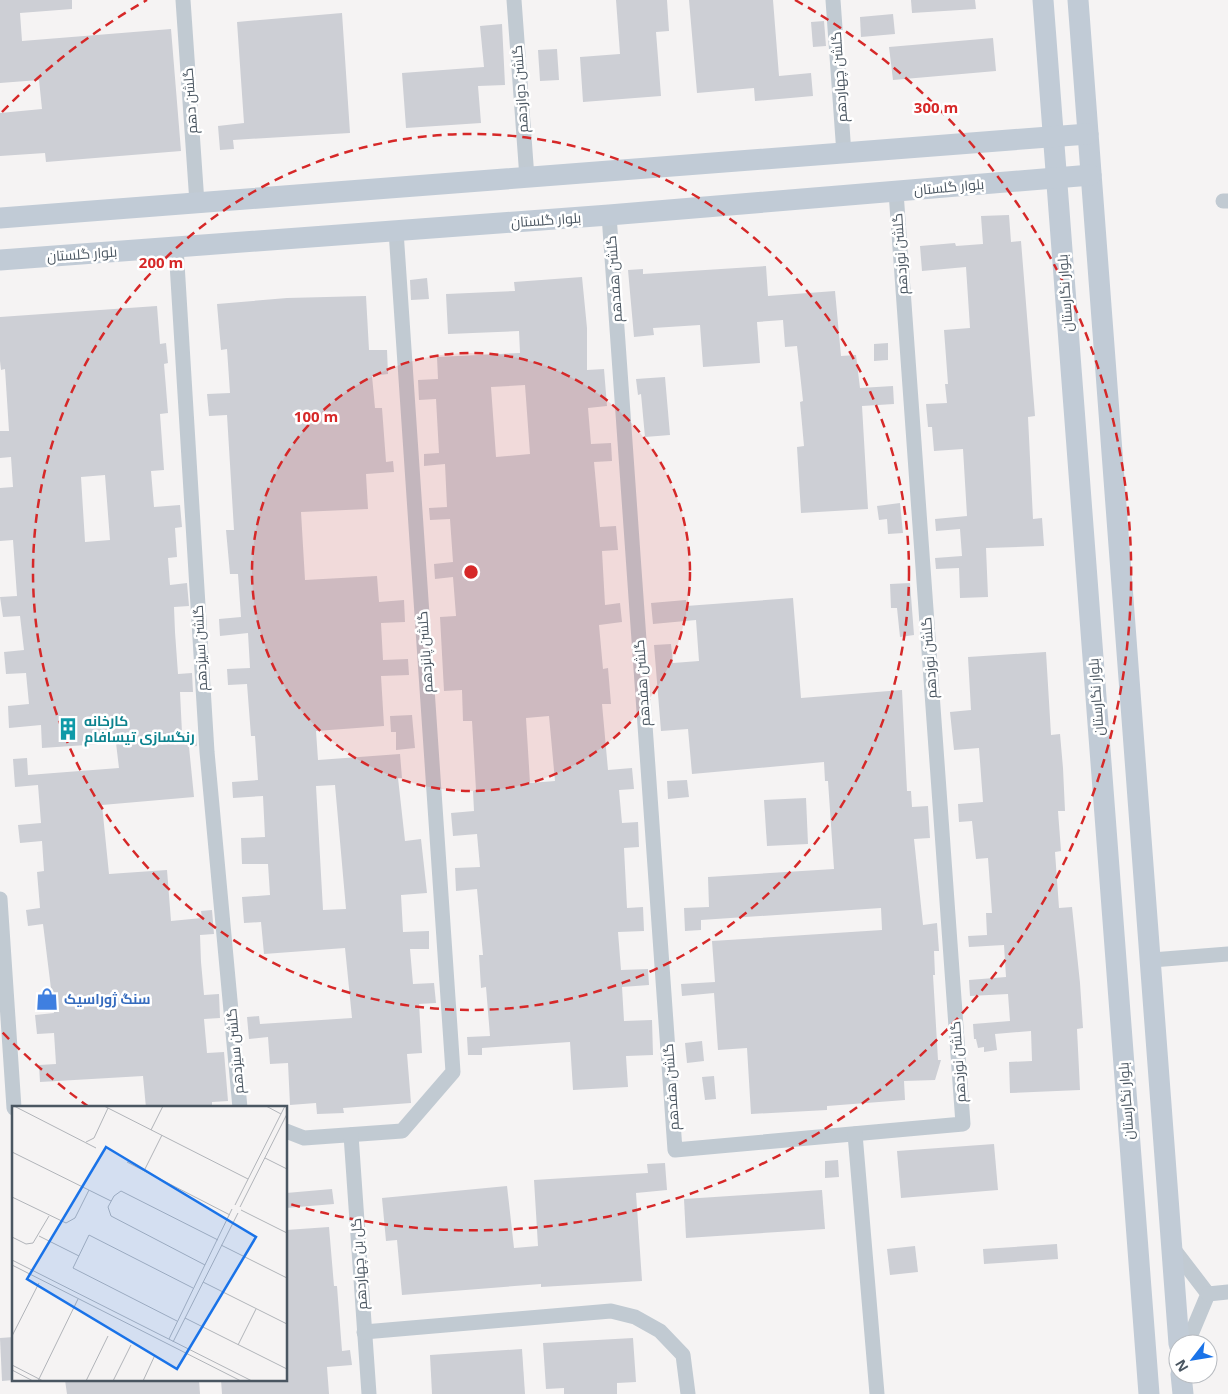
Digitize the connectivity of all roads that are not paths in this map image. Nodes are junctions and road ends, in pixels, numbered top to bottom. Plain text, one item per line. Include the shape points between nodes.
1 (183, 0) edge
2 (514, 0) edge
3 (834, 0) edge
4 (1043, 0) edge
5 (1078, 0) edge
6 (1088, 134) junction
7 (1054, 137) junction
8 (844, 154) junction
9 (1091, 175) junction
10 (527, 178) junction
11 (1057, 178) junction
12 (896, 192) junction
13 (197, 203) junction
14 (609, 216) junction
15 (0, 218) edge
16 (396, 231) junction
17 (176, 247) junction
18 (0, 260) edge
19 (0, 899) edge
20 (1228, 954) edge
21 (1152, 960) junction
22 (4, 1034) edge
23 (14, 1106) edge
24 (240, 1106) edge
25 (288, 1133) edge
26 (855, 1134) junction
27 (351, 1135) junction
28 (1172, 1246) junction
29 (1228, 1292) edge
30 (1208, 1294) junction
31 (364, 1332) junction
32 (1178, 1334) edge
33 (1191, 1334) edge
34 (368, 1394) edge
35 (688, 1394) edge
36 (877, 1394) edge
37 (1149, 1394) edge

1 - 13 street, گلشن دهم
2 - 10 street, گلشن دوازدهم
3 - 8 street, گلشن چهاردهم
4 - 7 street, بلوار نگارستان
5 - 6 street
6 - 7 street
6 - 9 street
7 - 8 street
7 - 11 street, بلوار نگارستان
8 - 10 street
9 - 11 street, بلوار گلستان
9 - 21 street
10 - 13 street
11 - 12 street, بلوار گلستان
11 - 37 street, بلوار نگارستان
12 - 14 street, بلوار گلستان
12 - 26 street, گلشن نوزدهم via 963,1124
13 - 15 street
14 - 16 street, بلوار گلستان
14 - 26 street, گلشن هفدهم via 675,1150
16 - 17 street, بلوار گلستان
16 - 27 street, گلشن پانزدهم via 453,1072 402,1131
17 - 18 street, بلوار گلستان
17 - 24 street, گلشن سیزدهم via 206,752
19 - 22 street
20 - 21 street
21 - 28 street
22 - 23 street
25 - 27 street via 304,1138
26 - 36 street
27 - 31 street, گل بن چهاردهم
28 - 30 street
28 - 32 street
29 - 30 street
30 - 33 street
31 - 34 street, گل بن چهاردهم
31 - 35 street via 611,1311 635,1318 660,1331 683,1355

